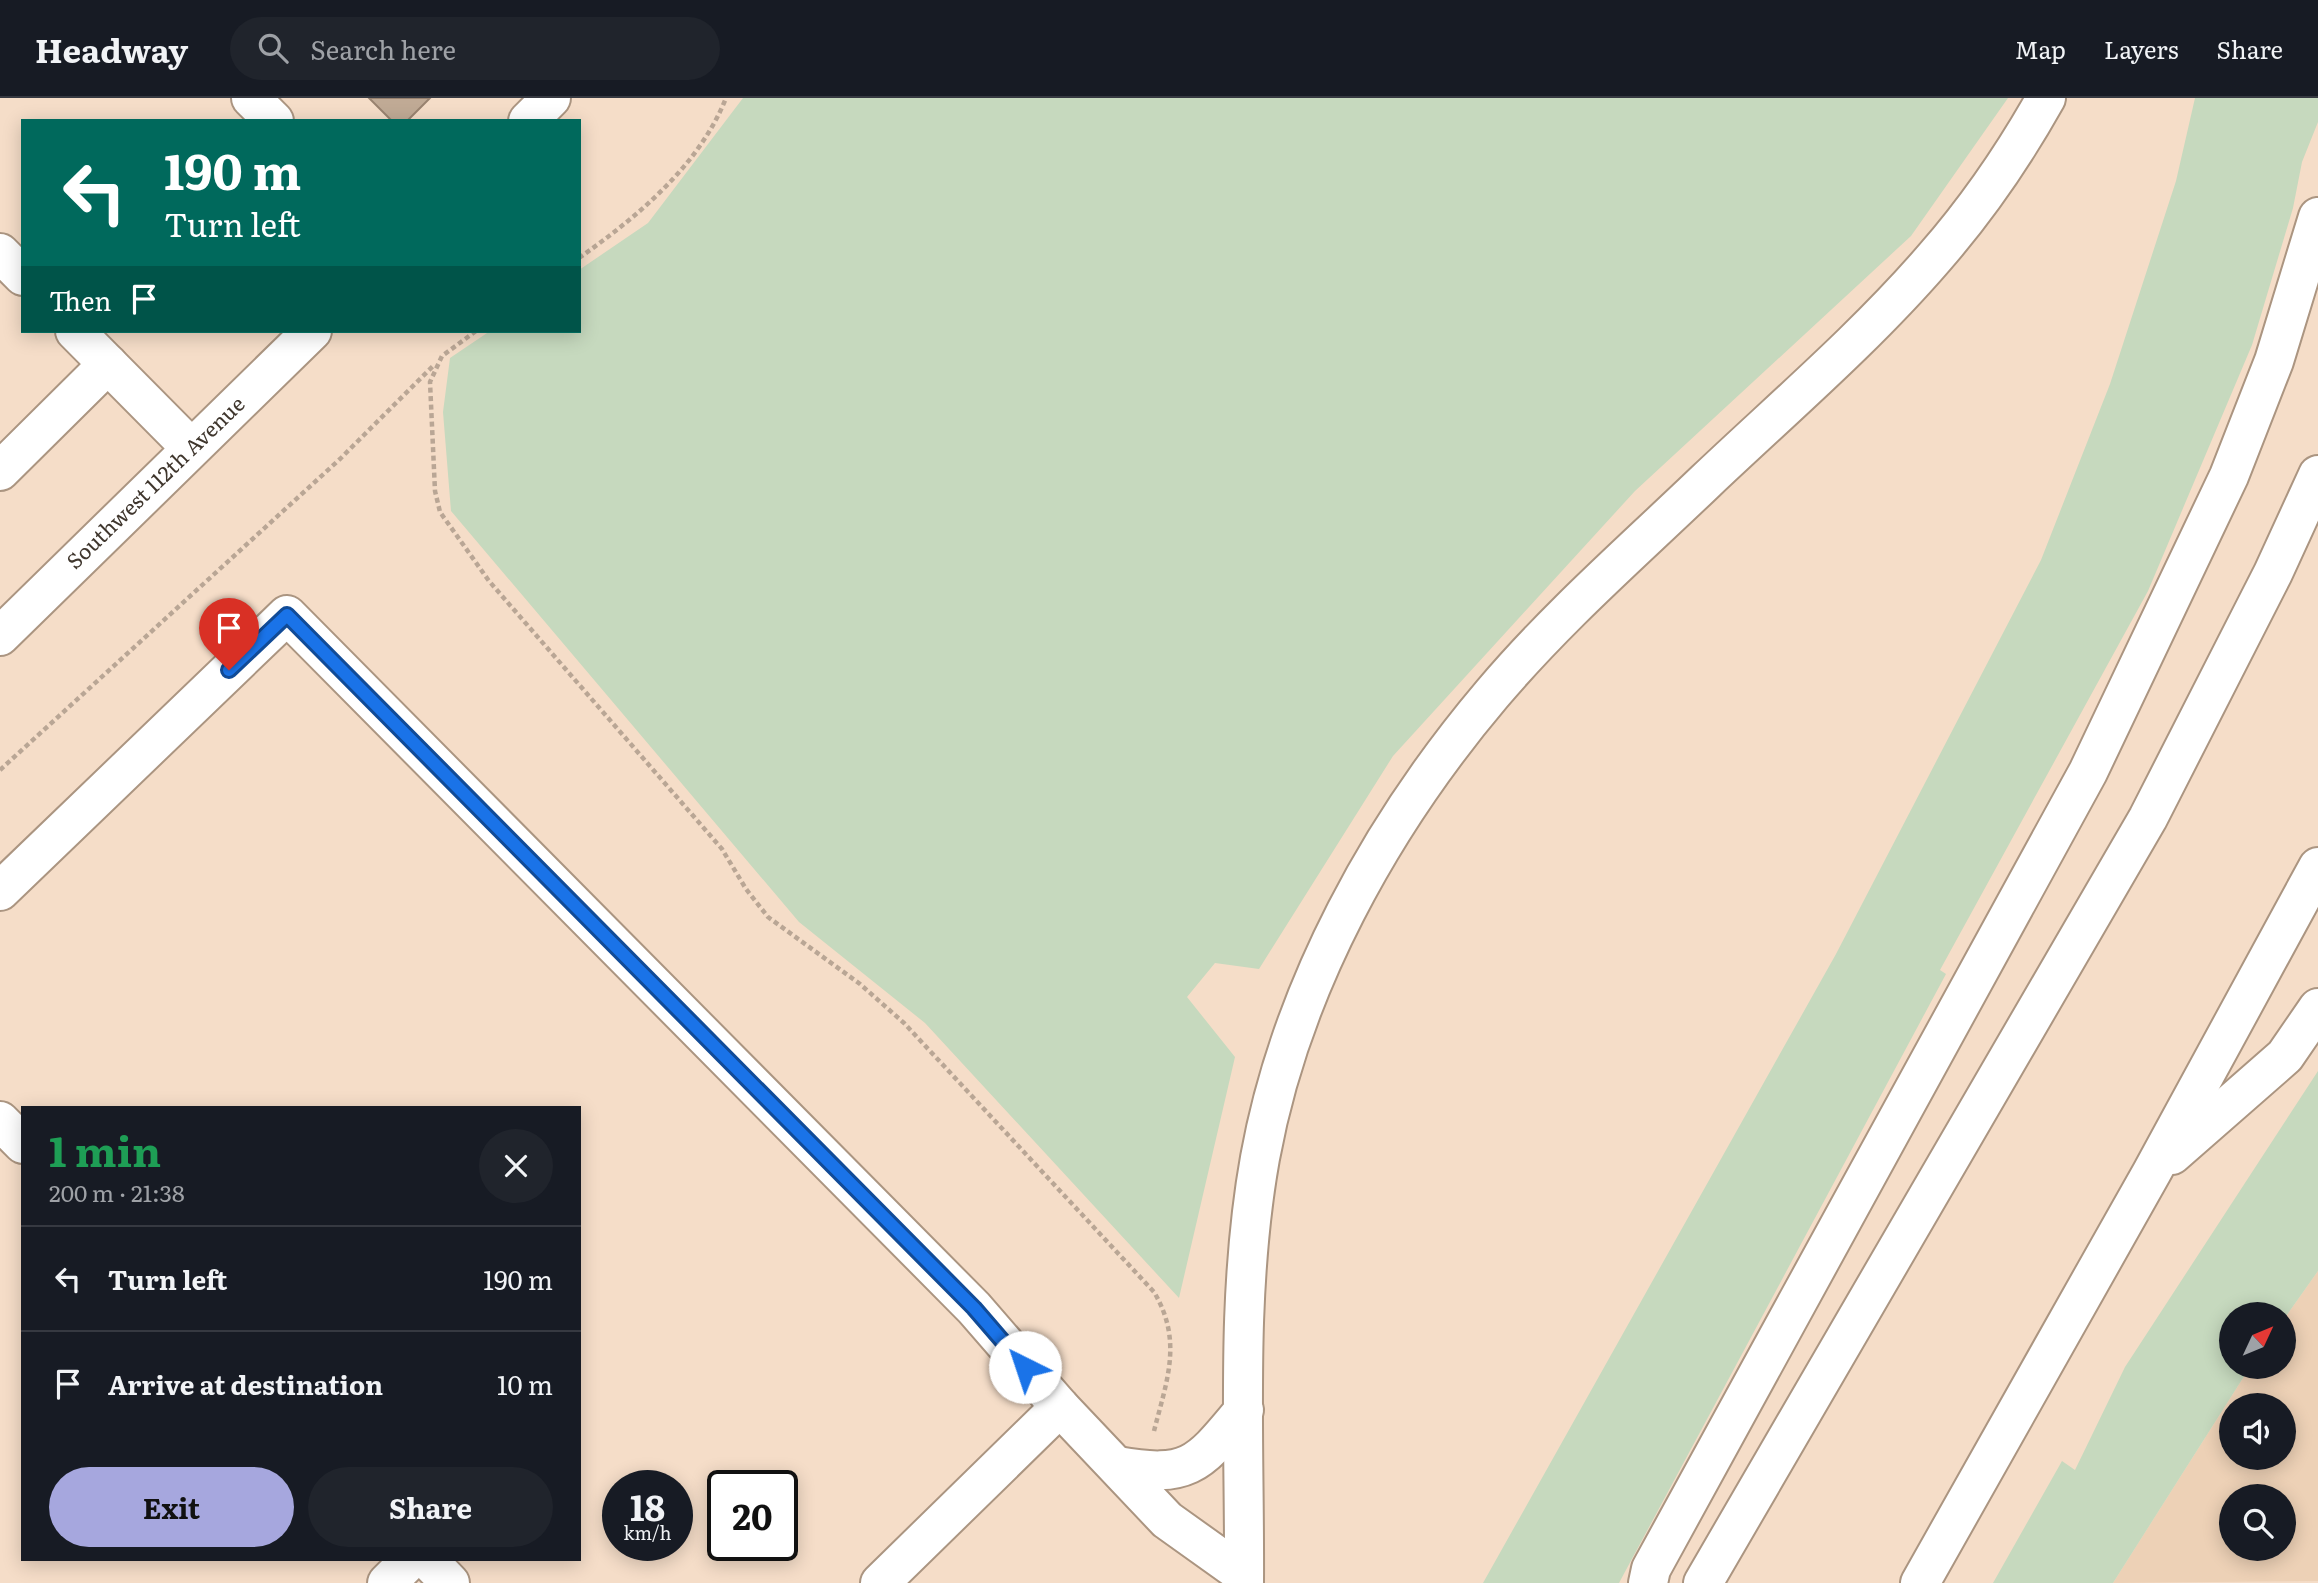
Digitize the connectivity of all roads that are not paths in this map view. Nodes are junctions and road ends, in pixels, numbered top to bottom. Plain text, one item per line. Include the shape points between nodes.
1 (251, 98) edge
2 (551, 98) edge
3 (2046, 98) edge
4 (272, 119) edge
5 (530, 119) edge
6 (2318, 217) edge
7 (0, 253) edge
8 (21, 274) edge
9 (77, 333) edge
10 (311, 333) edge
11 (108, 364) junction
12 (191, 448) junction
13 (0, 471) edge
14 (2318, 475) edge
15 (0, 636) edge
16 (2318, 867) edge
17 (0, 891) edge
18 (2318, 1008) edge
19 (0, 1121) edge
20 (21, 1142) edge
21 (2152, 1172) junction
22 (1060, 1407) junction
23 (1244, 1410) junction
24 (1117, 1465) junction
25 (409, 1561) edge
26 (429, 1561) edge
27 (1244, 1579) edge
28 (387, 1583) edge
29 (450, 1583) edge
30 (880, 1583) edge
31 (1648, 1583) edge
32 (1703, 1583) edge
33 (1920, 1583) edge

1 - 4 main road
2 - 5 main road
3 - 23 main road via 1983,197 1933,260 1519,664 1457,737 1395,827 1329,947 1271,1104 1250,1230
6 - 31 main road via 2274,361 2230,476 2088,772 1651,1569
7 - 8 main road
9 - 11 main road
10 - 12 main road, Southwest 112th Avenue
11 - 12 main road
11 - 13 main road
12 - 15 main road, Southwest 112th Avenue
14 - 32 main road via 2148,818
16 - 21 main road
17 - 22 main road via 287,615 974,1308
18 - 21 main road via 2285,1056
19 - 20 main road
21 - 33 main road
22 - 24 main road
22 - 30 main road
23 - 24 main road via 1190,1465 1165,1472
23 - 27 main road
24 - 27 main road via 1167,1520
25 - 28 main road
26 - 29 main road

